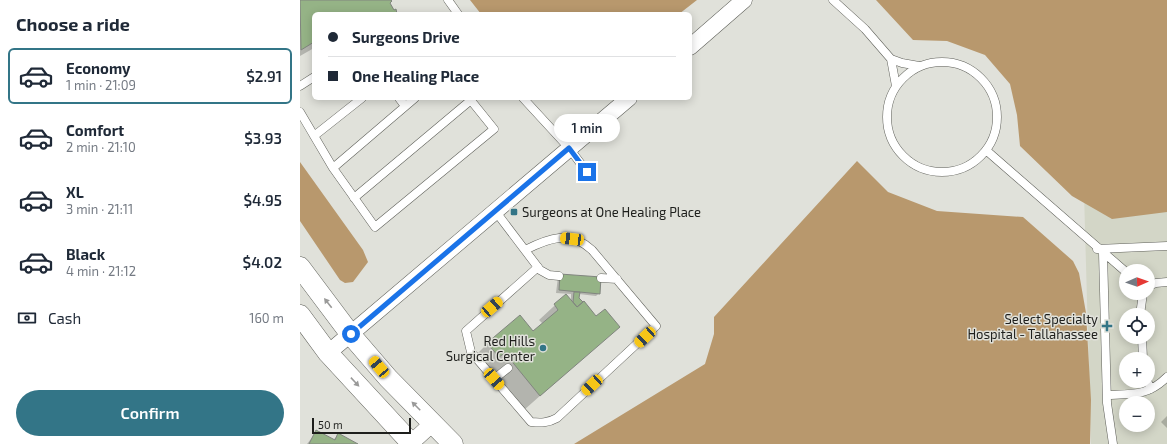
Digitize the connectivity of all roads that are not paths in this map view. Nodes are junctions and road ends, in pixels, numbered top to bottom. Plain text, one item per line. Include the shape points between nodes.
1 (448, 0) edge
2 (744, 0) edge
3 (833, 0) edge
4 (457, 12) edge
5 (692, 45) edge
6 (891, 59) junction
7 (919, 66) junction
8 (312, 78) edge
9 (300, 86) edge
10 (896, 86) junction
11 (359, 100) edge
12 (401, 100) edge
13 (413, 100) edge
14 (469, 100) edge
15 (471, 100) edge
16 (525, 100) edge
17 (627, 100) edge
18 (406, 106) junction
19 (300, 112) edge
20 (314, 136) junction
21 (569, 148) junction
22 (987, 151) junction
23 (333, 168) junction
24 (587, 172) dead end
25 (354, 198) junction
26 (496, 212) junction
27 (1167, 246) edge
28 (525, 250) junction
29 (1100, 251) junction
30 (1119, 266) edge
31 (300, 267) edge
32 (538, 267) junction
33 (559, 276) dead end
34 (601, 278) dead end
35 (617, 279) junction
36 (1167, 282) edge
37 (1155, 283) edge
38 (300, 315) edge
39 (351, 334) junction
40 (328, 353) junction
41 (508, 368) dead end
42 (1167, 377) edge
43 (494, 379) junction
44 (1151, 390) joint
45 (1107, 395) junction
46 (433, 423) junction
47 (411, 444) edge
48 (453, 444) edge
49 (1113, 444) edge

1 - 4 lane
2 - 5 street
3 - 6 lane via 865,29
6 - 7 lane
6 - 10 lane
7 - 10 lane via 904,75
7 - 22 lane via 930,62 949,61 968,67 983,79 994,96 997,115 995,135
8 - 9 lane
10 - 22 lane via 887,104 886,124 892,142 903,158 920,169 939,173 959,170 976,161
11 - 20 lane
12 - 18 lane
13 - 18 lane
14 - 25 lane
15 - 25 lane via 494,129 375,227
16 - 21 lane
17 - 21 street
18 - 23 lane
19 - 20 lane
20 - 23 lane
21 - 24 lane
21 - 26 street
22 - 29 lane
23 - 25 lane
26 - 28 lane
26 - 39 street
27 - 29 lane
28 - 32 lane
28 - 35 lane via 552,238 572,239 584,243
29 - 30 lane
29 - 45 lane
39 -> 31 street
32 - 33 lane via 549,275
32 - 43 lane via 466,331 471,352
34 - 35 lane
35 - 43 lane via 656,326 557,418 549,422 531,422
36 - 37 lane
38 - 40 street
39 - 40 street
46 -> 39 street via 388,378
40 -> 47 street
41 - 43 lane
42 - 44 lane
44 - 45 lane via 1143,393
45 - 49 lane
46 - 47 street
46 - 48 street

